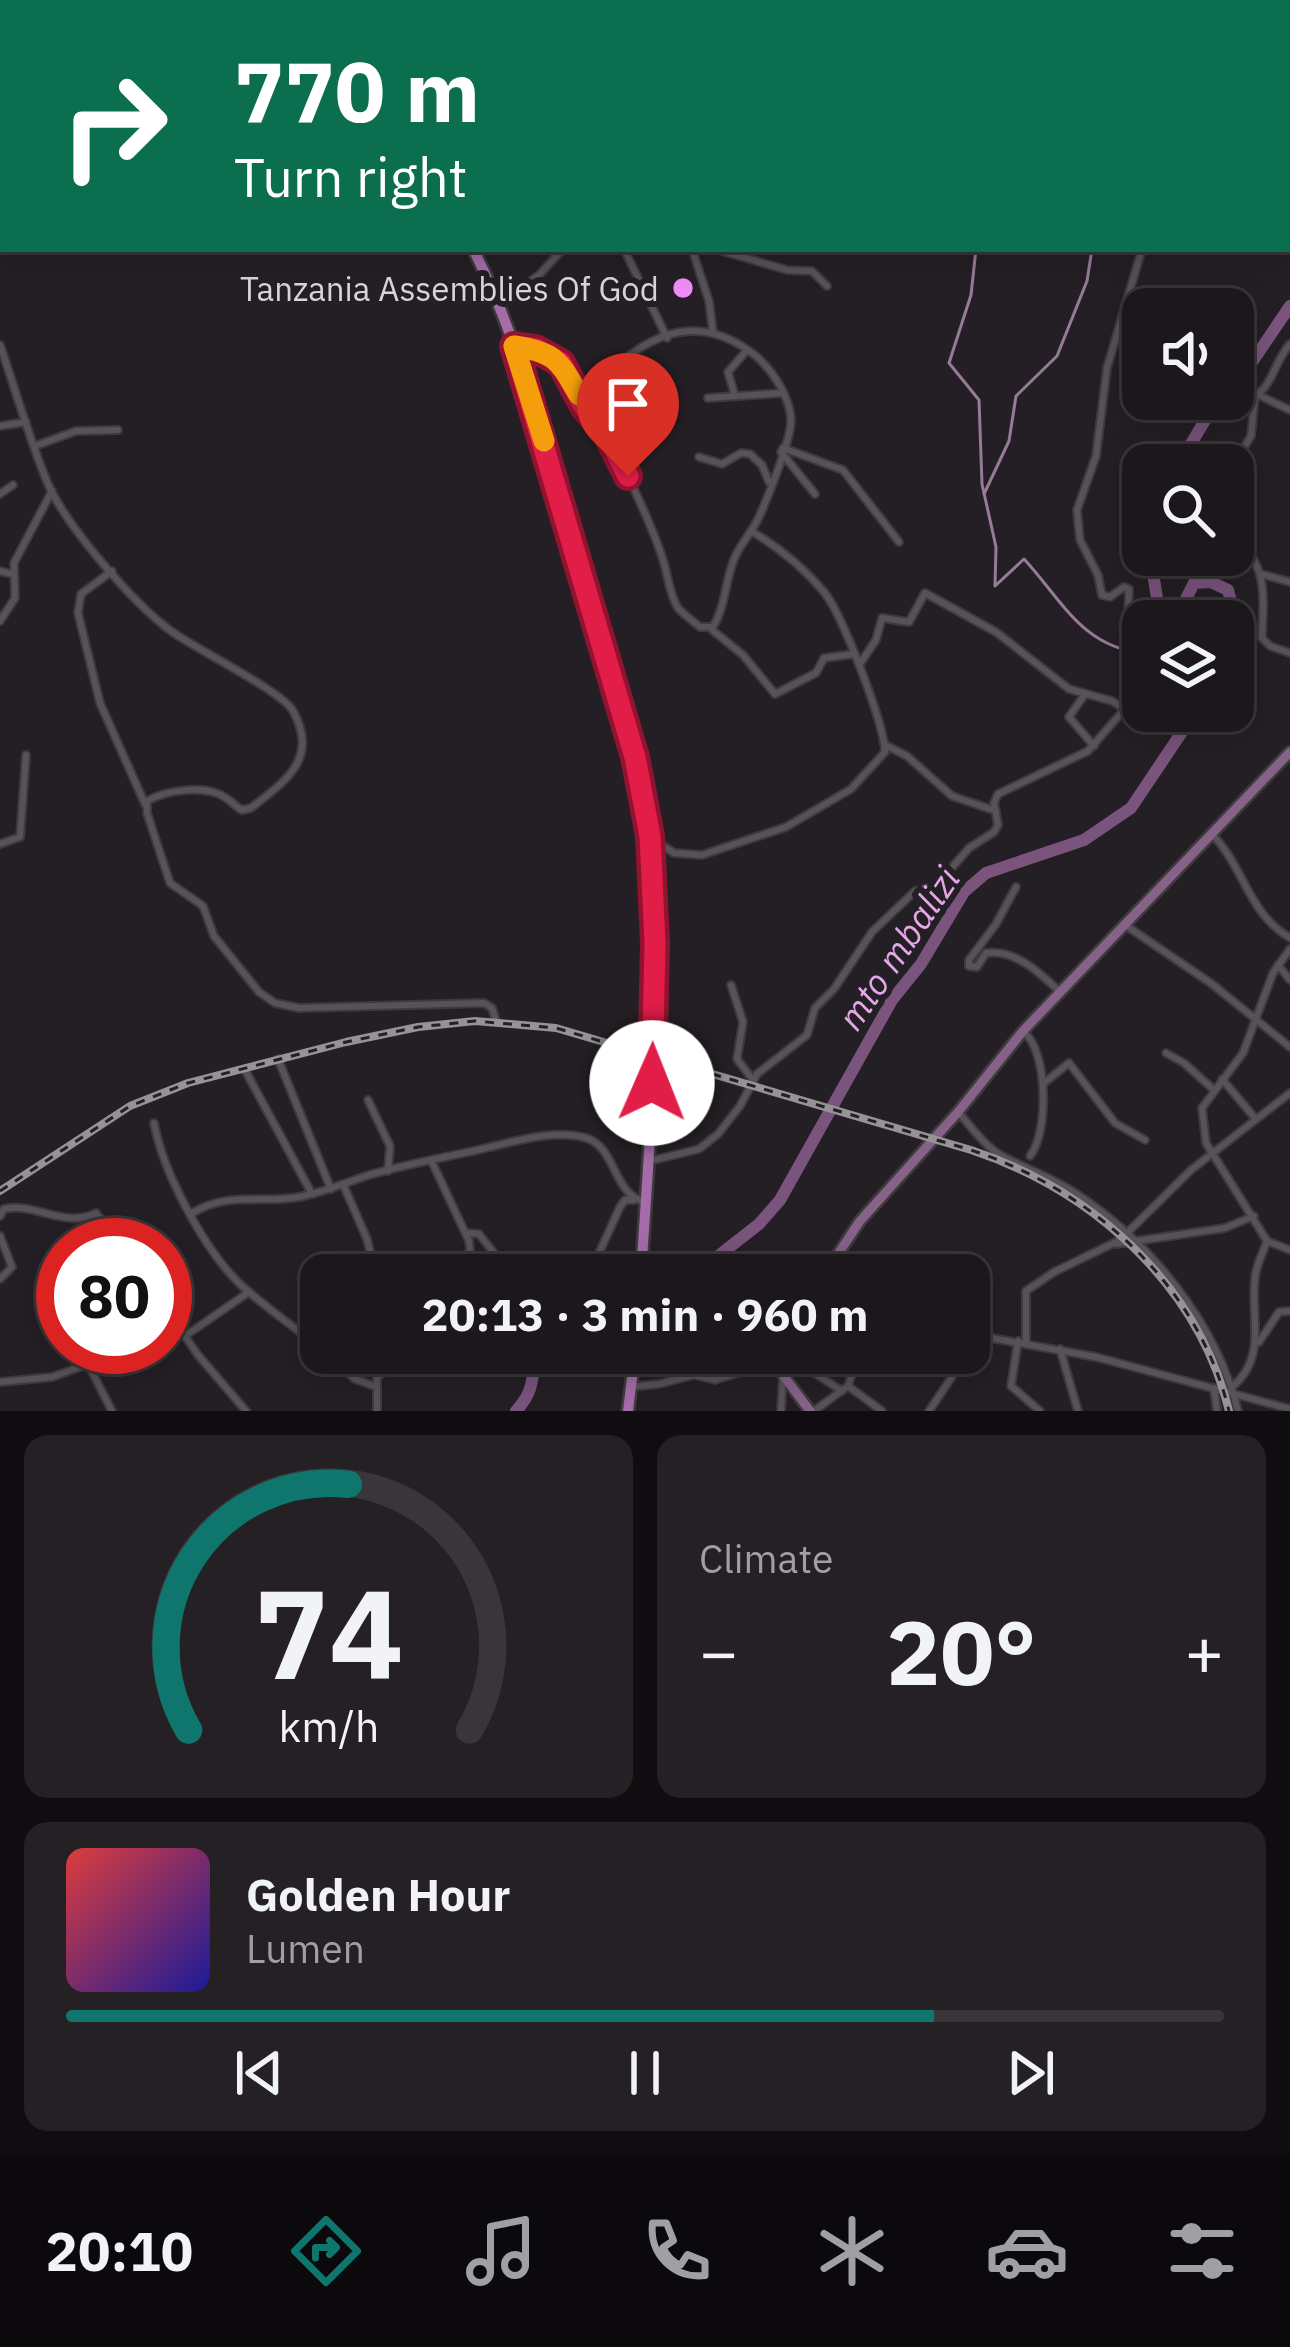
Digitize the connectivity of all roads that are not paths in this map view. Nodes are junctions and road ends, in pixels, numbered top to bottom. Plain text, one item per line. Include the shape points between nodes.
1 (474, 252) edge
2 (560, 252) edge
3 (625, 252) edge
4 (693, 252) edge
5 (725, 252) edge
6 (1141, 252) edge
7 (826, 286) dead end
8 (499, 303) junction
9 (713, 332) junction
10 (667, 338) junction
11 (1290, 344) edge
12 (0, 345) edge
13 (514, 346) junction
14 (747, 350) junction
15 (783, 393) junction
16 (1256, 394) junction
17 (735, 396) junction
18 (580, 398) junction
19 (708, 398) dead end
20 (1290, 410) edge
21 (26, 422) junction
22 (0, 426) edge
23 (118, 430) dead end
24 (1246, 444) edge
25 (34, 446) junction
26 (782, 450) junction
27 (699, 457) dead end
28 (13, 485) dead end
29 (770, 485) junction
30 (52, 491) junction
31 (0, 494) edge
32 (815, 494) dead end
33 (751, 531) junction
34 (899, 542) dead end
35 (1254, 560) edge
36 (0, 571) edge
37 (112, 571) junction
38 (12, 574) junction
39 (1261, 574) junction
40 (1290, 582) edge
41 (1129, 600) edge
42 (0, 621) edge
43 (710, 628) junction
44 (1290, 653) edge
45 (854, 654) junction
46 (859, 665) junction
47 (1084, 694) junction
48 (1122, 707) edge
49 (1122, 709) edge
50 (885, 745) junction
51 (1094, 746) junction
52 (1290, 752) edge
53 (26, 755) dead end
54 (146, 807) junction
55 (996, 812) junction
56 (1212, 834) junction
57 (650, 836) junction
58 (0, 844) edge
59 (1016, 886) dead end
60 (1125, 925) junction
61 (1290, 938) edge
62 (1290, 949) edge
63 (1278, 965) junction
64 (1290, 980) edge
65 (731, 985) dead end
66 (1060, 992) junction
67 (1254, 1017) junction
68 (496, 1021) dead end
69 (1023, 1031) junction
70 (1290, 1047) edge
71 (1166, 1053) dead end
72 (278, 1059) dead end
73 (245, 1070) dead end
74 (1222, 1079) junction
75 (753, 1080) junction
76 (1044, 1083) junction
77 (1213, 1089) junction
78 (1290, 1093) edge
79 (368, 1100) dead end
80 (958, 1112) junction
81 (1254, 1118) junction
82 (154, 1123) dead end
83 (1145, 1140) dead end
84 (1212, 1154) junction
85 (1030, 1156) dead end
86 (431, 1160) junction
87 (648, 1161) junction
88 (388, 1171) junction
89 (344, 1184) junction
90 (331, 1190) junction
91 (312, 1195) junction
92 (640, 1201) junction
93 (192, 1213) junction
94 (0, 1216) edge
95 (1254, 1216) junction
96 (68, 1218) edge
97 (466, 1233) junction
98 (1127, 1233) junction
99 (0, 1236) edge
100 (1267, 1241) junction
101 (1138, 1243) junction
102 (1113, 1244) junction
103 (1290, 1250) edge
104 (371, 1254) edge
105 (468, 1254) edge
106 (495, 1254) edge
107 (599, 1254) edge
108 (641, 1254) edge
109 (838, 1254) edge
110 (0, 1279) edge
111 (249, 1292) junction
112 (1290, 1311) edge
113 (192, 1331) edge
114 (300, 1333) edge
115 (990, 1337) edge
116 (1022, 1341) junction
117 (192, 1345) edge
118 (1256, 1345) junction
119 (1060, 1349) junction
120 (349, 1374) edge
121 (380, 1374) edge
122 (633, 1374) edge
123 (734, 1374) edge
124 (783, 1374) edge
125 (791, 1374) edge
126 (820, 1374) edge
127 (851, 1374) edge
128 (954, 1374) edge
129 (0, 1382) edge
130 (374, 1386) junction
131 (631, 1387) junction
132 (1214, 1388) junction
133 (844, 1389) junction
134 (1233, 1390) junction
135 (1290, 1408) edge
136 (112, 1411) edge
137 (246, 1411) edge
138 (377, 1411) edge
139 (628, 1411) edge
140 (781, 1411) edge
141 (812, 1411) edge
142 (882, 1411) edge
143 (929, 1411) edge
144 (1040, 1411) edge
145 (1078, 1411) edge
146 (1217, 1411) edge
147 (1238, 1411) edge

1 - 8 highway
2 - 8 street
3 - 10 street
4 - 9 street
5 - 7 street via 810,270
6 - 41 street via 1077,518 1102,595 1124,587
8 - 13 highway
9 - 10 street
9 - 14 street
10 - 18 street via 625,355
11 - 16 street
12 - 21 street
13 - 18 street via 556,359
13 - 57 highway via 626,722
14 - 15 street
14 - 17 street via 728,372
15 - 17 street
15 - 26 street via 791,424
16 - 20 street
16 - 24 street
17 - 19 street
18 - 43 street via 628,476 677,607
21 - 22 street
21 - 25 street
23 - 25 street via 76,431
25 - 30 street
26 - 29 street
26 - 32 street
26 - 34 street via 843,470
27 - 29 street via 722,464 750,454
28 - 31 street
29 - 33 street
30 - 37 street
30 - 38 street
33 - 43 street
33 - 45 street via 824,592
35 - 39 street
36 - 38 street
37 - 54 street via 81,594 78,613 103,714
37 - 54 street via 166,627 291,706 299,734 295,771 248,809 205,791 154,797
38 - 42 street via 15,598
39 - 40 street
39 - 44 street via 1262,638
43 - 45 street via 775,694 816,673 824,658
45 - 46 street
46 - 47 street via 882,618 912,620 925,593
46 - 50 street
47 - 48 street
47 - 51 street via 1069,717
49 - 51 street
50 - 55 street via 952,796
50 - 57 street via 851,789 786,827 701,855 674,853
51 - 55 street via 998,794
52 - 56 main road
53 - 58 street via 20,837
54 - 68 street via 169,881 203,906 214,936 270,1000 299,1008 484,1003
55 - 75 street via 994,832 872,932 815,1008 807,1035
56 - 60 main road
56 - 61 street via 1265,921
57 - 87 highway
59 - 66 street via 968,963 974,968 986,953 1004,953
60 - 66 main road
60 - 67 street
62 - 63 street
63 - 64 street
63 - 67 street
65 - 75 street via 743,1022 737,1059
66 - 69 main road
67 - 70 street
67 - 74 street via 1243,1053
69 - 76 street
69 - 80 main road
71 - 77 street
72 - 90 street
73 - 91 street
74 - 77 street
74 - 81 street
75 - 87 street via 706,1143
76 - 83 street via 1069,1063 1115,1123
76 - 85 street via 1042,1132
77 - 84 street via 1201,1116
78 - 81 street
79 - 88 street via 391,1149
80 - 98 street via 989,1147 1071,1191
80 - 109 main road
81 - 84 street
82 - 93 street
84 - 95 street
84 - 98 street
86 - 88 street
86 - 92 street via 582,1136 602,1148
86 - 97 street
87 - 92 highway
88 - 89 street
89 - 90 street
89 - 104 street
90 - 91 street
91 - 93 street via 243,1197
92 - 107 street via 625,1200
92 - 108 highway
93 - 111 street via 216,1257
94 - 96 street via 16,1207
95 - 100 street
95 - 101 street
97 - 105 street
97 - 106 street via 479,1234
98 - 101 street
98 - 102 street
99 - 110 street via 12,1267
100 - 103 street
100 - 118 street via 1254,1281
101 - 102 street
101 - 134 street via 1176,1287
102 - 116 street via 1026,1292
111 - 113 street
111 - 114 street
112 - 118 street via 1275,1316
115 - 116 street
116 - 119 street
116 - 144 street via 1011,1386
117 - 137 street
118 - 134 street
119 - 132 street
119 - 145 street
120 - 130 street
121 - 130 street
122 - 131 highway
123 - 131 street
124 - 140 street
125 - 141 main road
126 - 133 street
127 - 133 street
128 - 143 street
129 - 136 street via 88,1364
130 - 138 street
131 - 139 highway
132 - 134 street
132 - 146 street
133 - 141 street
133 - 142 street
134 - 135 street
134 - 147 street

